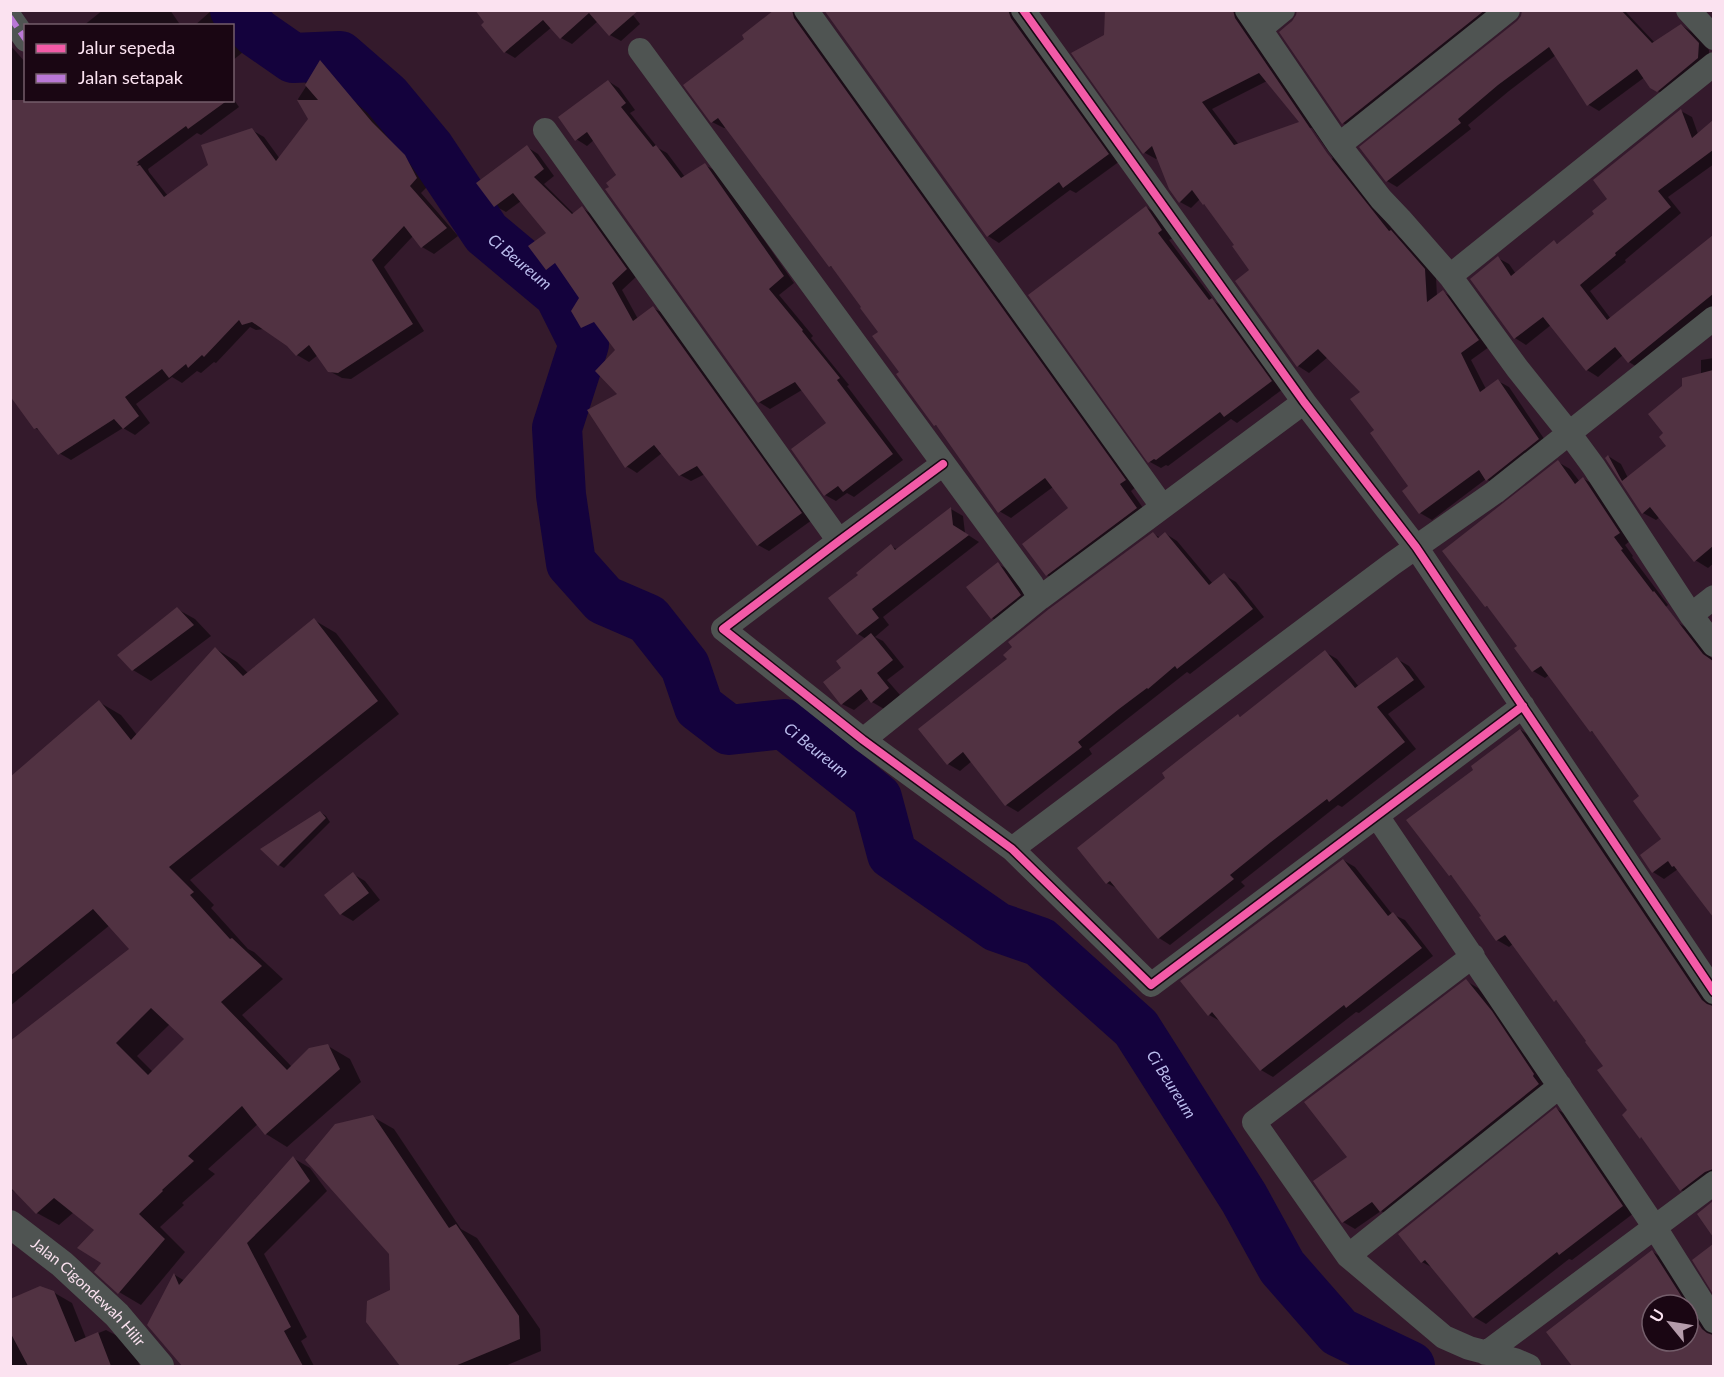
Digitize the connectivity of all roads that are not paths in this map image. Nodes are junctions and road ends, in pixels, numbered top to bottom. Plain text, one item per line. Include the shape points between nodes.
1 (806, 10) edge
2 (1023, 10) edge
3 (1283, 10) edge
4 (1508, 10) edge
5 (1688, 10) edge
6 (10, 17) edge
7 (1253, 20) edge
8 (24, 37) edge
9 (1713, 38) edge
10 (640, 50) dead end
11 (1713, 64) edge
12 (544, 130) dead end
13 (1339, 145) junction
14 (1449, 276) junction
15 (1713, 318) edge
16 (1304, 402) junction
17 (1569, 433) junction
18 (943, 464) junction
19 (1162, 506) junction
20 (839, 541) junction
21 (1416, 547) junction
22 (1713, 597) edge
23 (1040, 598) junction
24 (1690, 615) junction
25 (1713, 645) edge
26 (1524, 706) junction
27 (862, 740) junction
28 (1377, 816) junction
29 (1012, 849) junction
30 (1473, 956) junction
31 (1713, 992) edge
32 (1560, 1086) junction
33 (1713, 1183) edge
34 (10, 1224) edge
35 (1654, 1226) junction
36 (1348, 1256) junction
37 (1713, 1322) edge
38 (1486, 1353) junction
39 (160, 1366) edge
40 (1529, 1366) edge

1 - 19 street
2 - 16 street
3 - 7 street
4 - 13 street
5 - 9 street
6 - 8 street
7 - 13 street
10 - 18 street
11 - 14 street
12 - 20 street
13 - 14 street
14 - 17 street
15 - 17 street
16 - 19 street
16 - 21 street
17 - 21 street via 1495,492
17 - 24 street
18 - 20 street
18 - 23 street
19 - 23 street
20 - 27 street via 723,629
21 - 26 street
21 - 29 street
22 - 24 street
23 - 27 street
24 - 25 street
26 - 28 street
26 - 31 street
27 - 29 street
28 - 29 street via 1151,985
28 - 30 street
30 - 32 street
30 - 36 street via 1254,1122
32 - 35 street
32 - 36 street
33 - 35 street
34 - 39 street, Jalan Cigondewah Hilir via 62,1264 117,1315
35 - 37 street
35 - 38 street
36 - 38 street via 1444,1336
38 - 40 street

